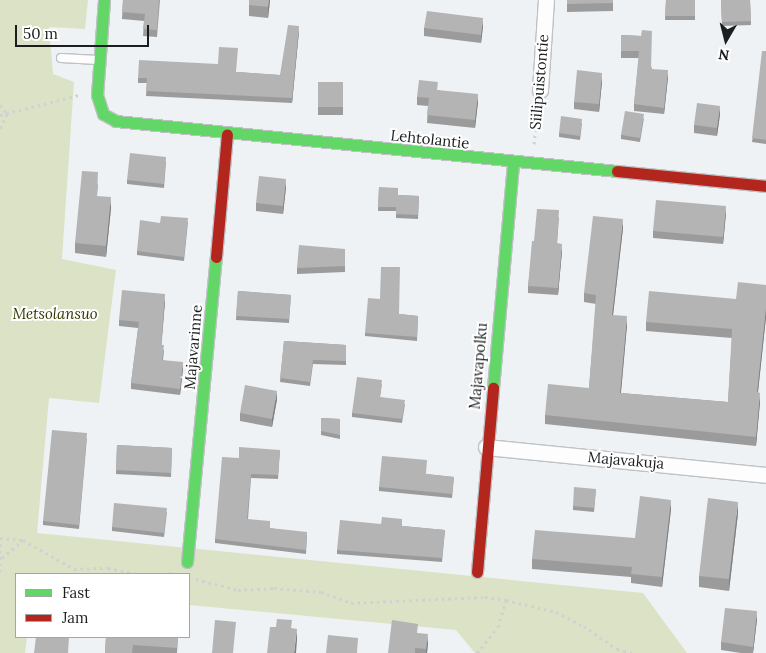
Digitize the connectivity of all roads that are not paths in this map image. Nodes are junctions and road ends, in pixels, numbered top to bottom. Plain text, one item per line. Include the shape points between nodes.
1 (104, 0) edge
2 (546, 0) edge
3 (61, 58) dead end
4 (98, 60) junction
5 (540, 90) road end
6 (227, 134) junction
7 (513, 163) junction
8 (766, 186) edge
9 (486, 447) junction
10 (766, 475) edge
11 (187, 562) dead end
12 (477, 572) dead end

1 - 4 street
2 - 5 street, Siilipuistontie
3 - 4 lane
4 - 6 street, Lehtolantie via 98,100 103,114 116,121
6 - 7 street, Lehtolantie
6 - 11 street, Majavarinne
7 - 8 street, Lehtolantie
7 - 9 street, Majavapolku
9 - 10 street, Majavakuja
9 - 12 street, Majavapolku

